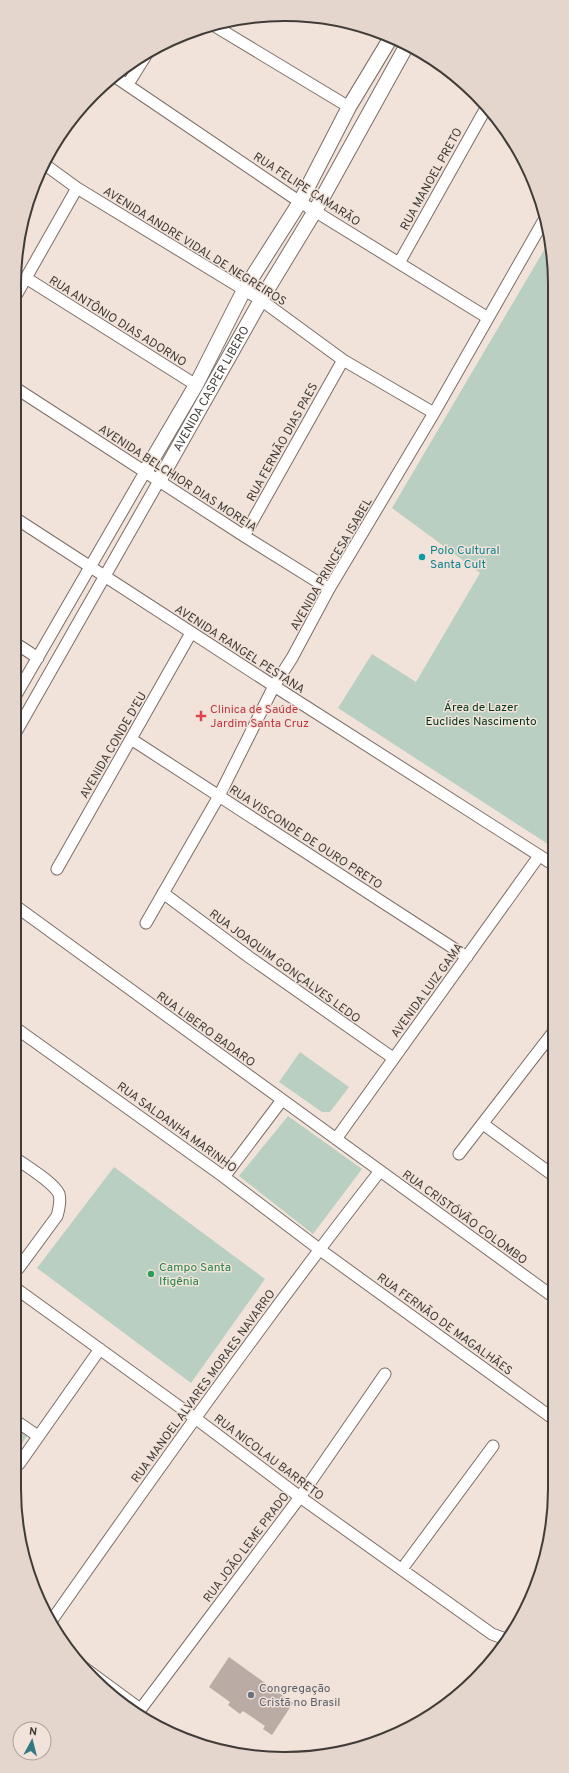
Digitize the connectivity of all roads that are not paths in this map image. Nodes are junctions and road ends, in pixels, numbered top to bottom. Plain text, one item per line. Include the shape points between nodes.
1 (220, 29) edge
2 (388, 42) edge
3 (404, 49) edge
4 (141, 63) edge
5 (119, 79) edge
6 (128, 84) junction
7 (349, 107) junction
8 (484, 112) edge
9 (48, 167) edge
10 (77, 188) junction
11 (300, 202) junction
12 (315, 211) junction
13 (541, 225) edge
14 (399, 263) junction
15 (26, 278) junction
16 (21, 287) edge
17 (244, 290) junction
18 (261, 300) junction
19 (488, 318) junction
20 (343, 360) junction
21 (196, 386) junction
22 (21, 392) edge
23 (434, 413) junction
24 (146, 472) junction
25 (159, 481) junction
26 (21, 522) edge
27 (244, 536) junction
28 (91, 566) junction
29 (104, 575) junction
30 (330, 589) junction
31 (191, 633) junction
32 (21, 646) edge
33 (38, 658) junction
34 (274, 686) junction
35 (21, 687) edge
36 (21, 723) edge
37 (131, 740) junction
38 (219, 796) junction
39 (539, 856) junction
40 (548, 861) edge
41 (57, 869) dead end
42 (163, 893) junction
43 (21, 910) edge
44 (146, 923) dead end
45 (467, 957) junction
46 (21, 1032) edge
47 (548, 1039) edge
48 (393, 1058) junction
49 (282, 1100) junction
50 (482, 1124) junction
51 (336, 1139) junction
52 (459, 1154) dead end
53 (21, 1162) edge
54 (380, 1171) junction
55 (548, 1172) edge
56 (224, 1177) junction
57 (319, 1250) junction
58 (21, 1265) edge
59 (21, 1292) edge
60 (548, 1293) edge
61 (100, 1349) junction
62 (385, 1374) dead end
63 (548, 1415) edge
64 (195, 1418) junction
65 (21, 1424) edge
66 (38, 1436) junction
67 (492, 1446) dead end
68 (21, 1461) edge
69 (300, 1497) junction
70 (402, 1569) junction
71 (54, 1617) edge
72 (502, 1638) edge
73 (140, 1709) edge

1 - 7 street
2 - 7 street, AVENIDA CASPER LIBERO
3 - 12 street, AVENIDA CASPER LIBERO
4 - 6 street
5 - 6 street, RUA FELIPE CAMARÃO
6 - 11 street, RUA FELIPE CAMARÃO
7 - 11 street, AVENIDA CASPER LIBERO
8 - 14 street, RUA MANOEL PRETO
9 - 10 street, AVENIDA ANDRE VIDAL DE NEGREIROS
10 - 15 street
10 - 17 street, AVENIDA ANDRE VIDAL DE NEGREIROS
11 - 12 street, RUA FELIPE CAMARÃO
11 - 17 street, AVENIDA CASPER LIBERO
12 - 14 street, RUA FELIPE CAMARÃO
12 - 18 street, AVENIDA CASPER LIBERO
13 - 19 street, AVENIDA PRINCESA ISABEL
14 - 19 street, RUA FELIPE CAMARÃO
15 - 16 street
15 - 21 street, RUA ANTÔNIO DIAS ADORNO
17 - 18 street, AVENIDA ANDRE VIDAL DE NEGREIROS
17 - 21 street, AVENIDA CASPER LIBERO
18 - 20 street, AVENIDA ANDRE VIDAL DE NEGREIROS
18 - 25 street, AVENIDA CASPER LIBERO
19 - 23 street, AVENIDA PRINCESA ISABEL
20 - 23 street, AVENIDA ANDRE VIDAL DE NEGREIROS
20 - 27 street, RUA FERNÃO DIAS PAES
21 - 24 street, AVENIDA CASPER LIBERO
22 - 24 street, AVENIDA BELCHIOR DIAS MOREIA
23 - 30 street, AVENIDA PRINCESA ISABEL
24 - 25 street, AVENIDA BELCHIOR DIAS MOREIA
24 - 28 street, AVENIDA CASPER LIBERO
25 - 27 street, AVENIDA BELCHIOR DIAS MOREIA
25 - 29 street, AVENIDA CASPER LIBERO
26 - 28 street, AVENIDA RANGEL PESTANA
27 - 30 street, AVENIDA BELCHIOR DIAS MOREIA
28 - 29 street, AVENIDA RANGEL PESTANA
28 - 33 street, AVENIDA CASPER LIBERO
29 - 31 street, AVENIDA RANGEL PESTANA
29 - 36 street, AVENIDA CASPER LIBERO
30 - 34 street, AVENIDA PRINCESA ISABEL
31 - 34 street, AVENIDA RANGEL PESTANA
31 - 37 street, AVENIDA CONDE D'EU
32 - 33 street
33 - 35 street, AVENIDA CASPER LIBERO
34 - 38 street, AVENIDA PRINCESA ISABEL
34 - 39 street, AVENIDA RANGEL PESTANA
37 - 38 street, RUA VISCONDE DE OURO PRETO
37 - 41 street, AVENIDA CONDE D'EU
38 - 42 street, AVENIDA PRINCESA ISABEL
38 - 45 street, RUA VISCONDE DE OURO PRETO
39 - 40 street, AVENIDA RANGEL PESTANA
39 - 45 street, AVENIDA LUIZ GAMA
42 - 44 street, AVENIDA PRINCESA ISABEL
42 - 48 street, RUA JOAQUIM GONÇALVES LEDO
43 - 49 street, RUA LIBERO BADARO
45 - 48 street, AVENIDA LUIZ GAMA
46 - 56 street, RUA SALDANHA MARINHO
47 - 50 street
48 - 51 street, AVENIDA LUIZ GAMA
49 - 51 street, RUA LIBERO BADARO
49 - 56 street
50 - 52 street
50 - 55 street
51 - 54 street, RUA LIBERO BADARO
53 - 58 street via 52,1185 59,1195 60,1206 57,1216
54 - 57 street, RUA MANOEL ALVARES MORAES NAVARRO
54 - 60 street, RUA CRISTÓVÃO COLOMBO
56 - 57 street, RUA SALDANHA MARINHO
57 - 63 street, RUA FERNÃO DE MAGALHÃES
57 - 64 street, RUA MANOEL ALVARES MORAES NAVARRO
59 - 61 street, RUA NICOLAU BARRETO
61 - 64 street, RUA NICOLAU BARRETO
61 - 66 street
62 - 69 street, RUA JOÃO LEME PRADO
64 - 69 street, RUA NICOLAU BARRETO
64 - 71 street, RUA MANOEL ALVARES MORAES NAVARRO
65 - 66 street
66 - 68 street
67 - 70 street
69 - 70 street, RUA NICOLAU BARRETO
69 - 73 street, RUA JOÃO LEME PRADO
70 - 72 street, RUA NICOLAU BARRETO via 492,1634

